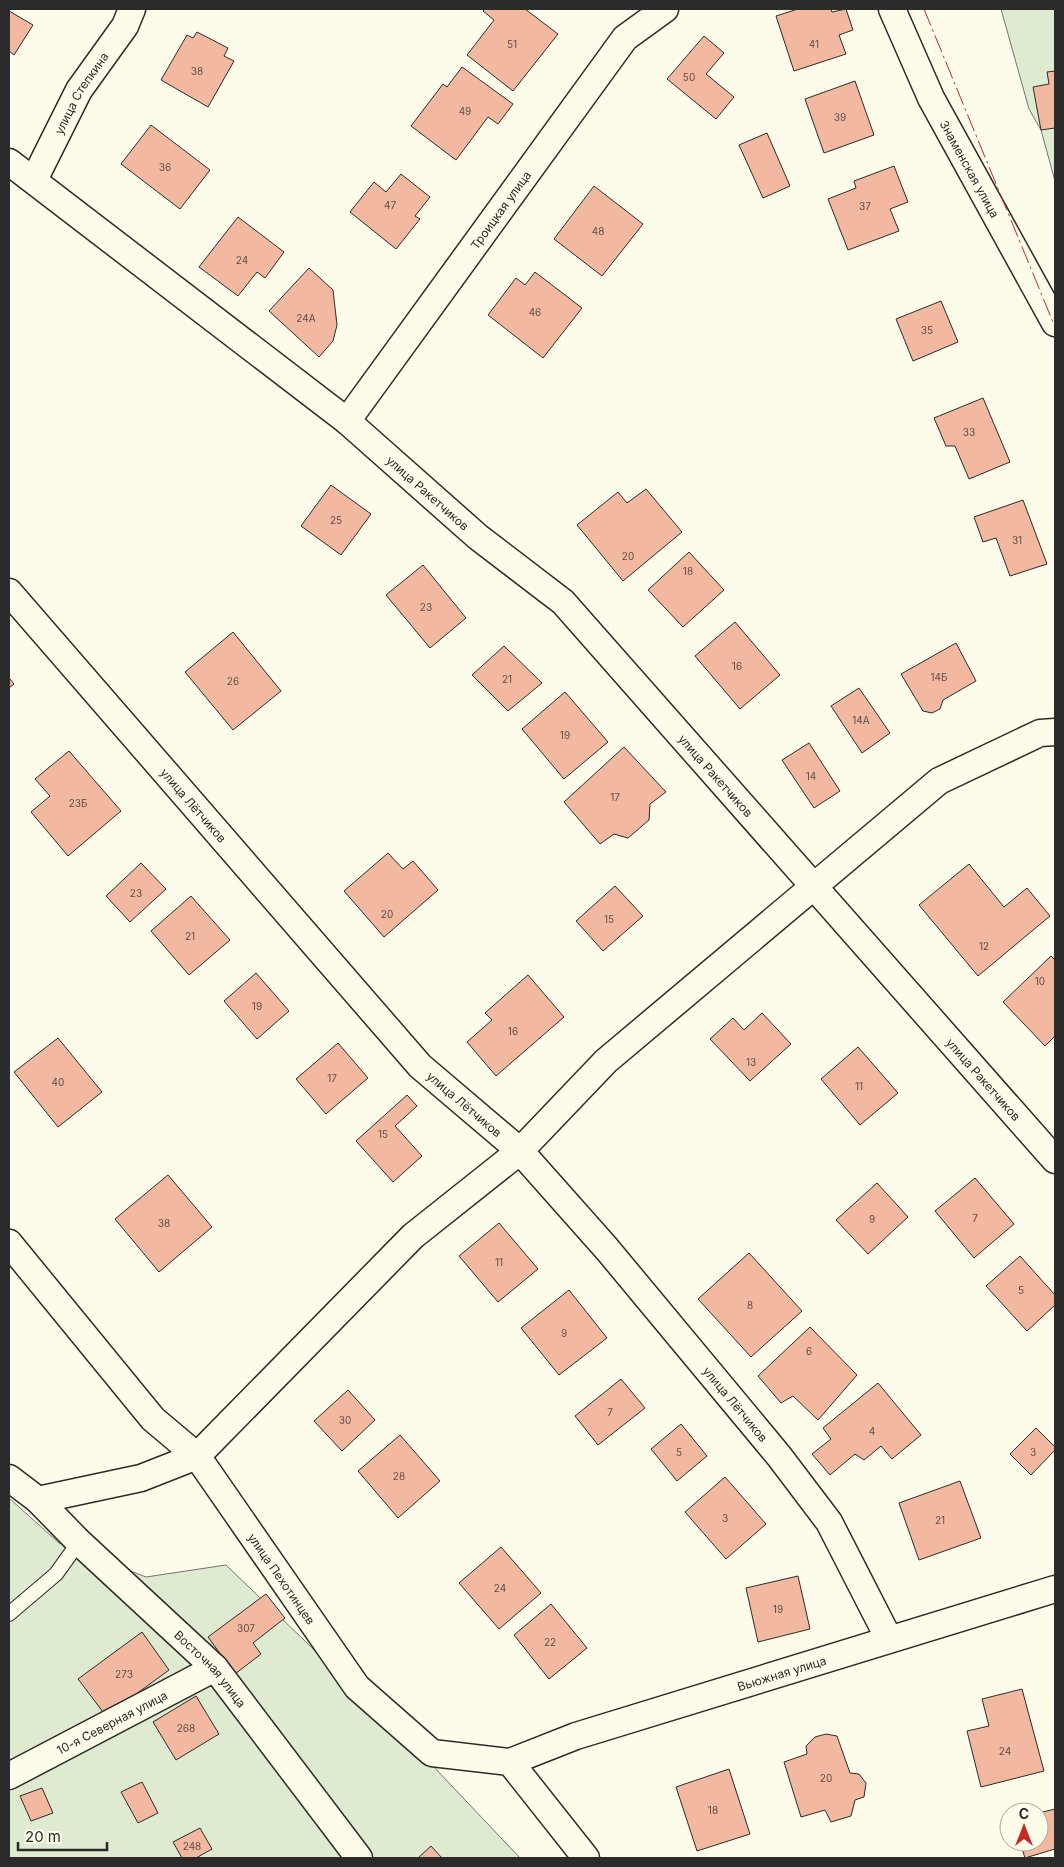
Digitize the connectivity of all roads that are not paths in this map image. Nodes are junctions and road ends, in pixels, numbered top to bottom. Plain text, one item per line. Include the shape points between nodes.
1 (132, 9) edge
2 (665, 9) edge
3 (892, 9) edge
4 (9, 162) edge
5 (34, 180) junction
6 (1055, 324) edge
7 (348, 421) junction
8 (9, 592) edge
9 (1055, 732) edge
10 (813, 887) junction
11 (520, 1151) junction
12 (1055, 1160) edge
13 (9, 1244) edge
14 (198, 1456) junction
15 (9, 1478) edge
16 (38, 1500) junction
17 (79, 1542) junction
18 (1055, 1589) edge
19 (9, 1614) edge
20 (889, 1639) junction
21 (215, 1668) junction
22 (510, 1762) junction
23 (9, 1776) edge
24 (359, 1858) edge
25 (586, 1858) edge

1 - 5 street, улица Степкина via 125,26 79,90
2 - 7 street, Троицкая улица via 625,38
3 - 6 street, Знаменская улица via 931,98
4 - 5 street, улица Ракетчиков
5 - 7 street, улица Ракетчиков
7 - 10 street, улица Ракетчиков via 478,537 563,602
8 - 11 street, улица Лётчиков via 420,1066
9 - 10 street via 1040,733 939,781
10 - 11 street via 606,1061
10 - 12 street, улица Ракетчиков
11 - 14 street via 413,1236
11 - 20 street, улица Лётчиков via 607,1249 807,1492 829,1522
13 - 14 street, улица Пехотинцев via 153,1420
14 - 16 street via 141,1478
14 - 22 street, улица Пехотинцев via 356,1687 432,1753
15 - 16 street, Восточная улица
16 - 17 street, Восточная улица
17 - 19 lane via 56,1574
17 - 21 street, Восточная улица
18 - 20 street, Вьюжная улица
20 - 22 street, Вьюжная улица via 576,1736
21 - 23 street, 10-я Северная улица
21 - 24 street, Восточная улица
22 - 25 street

